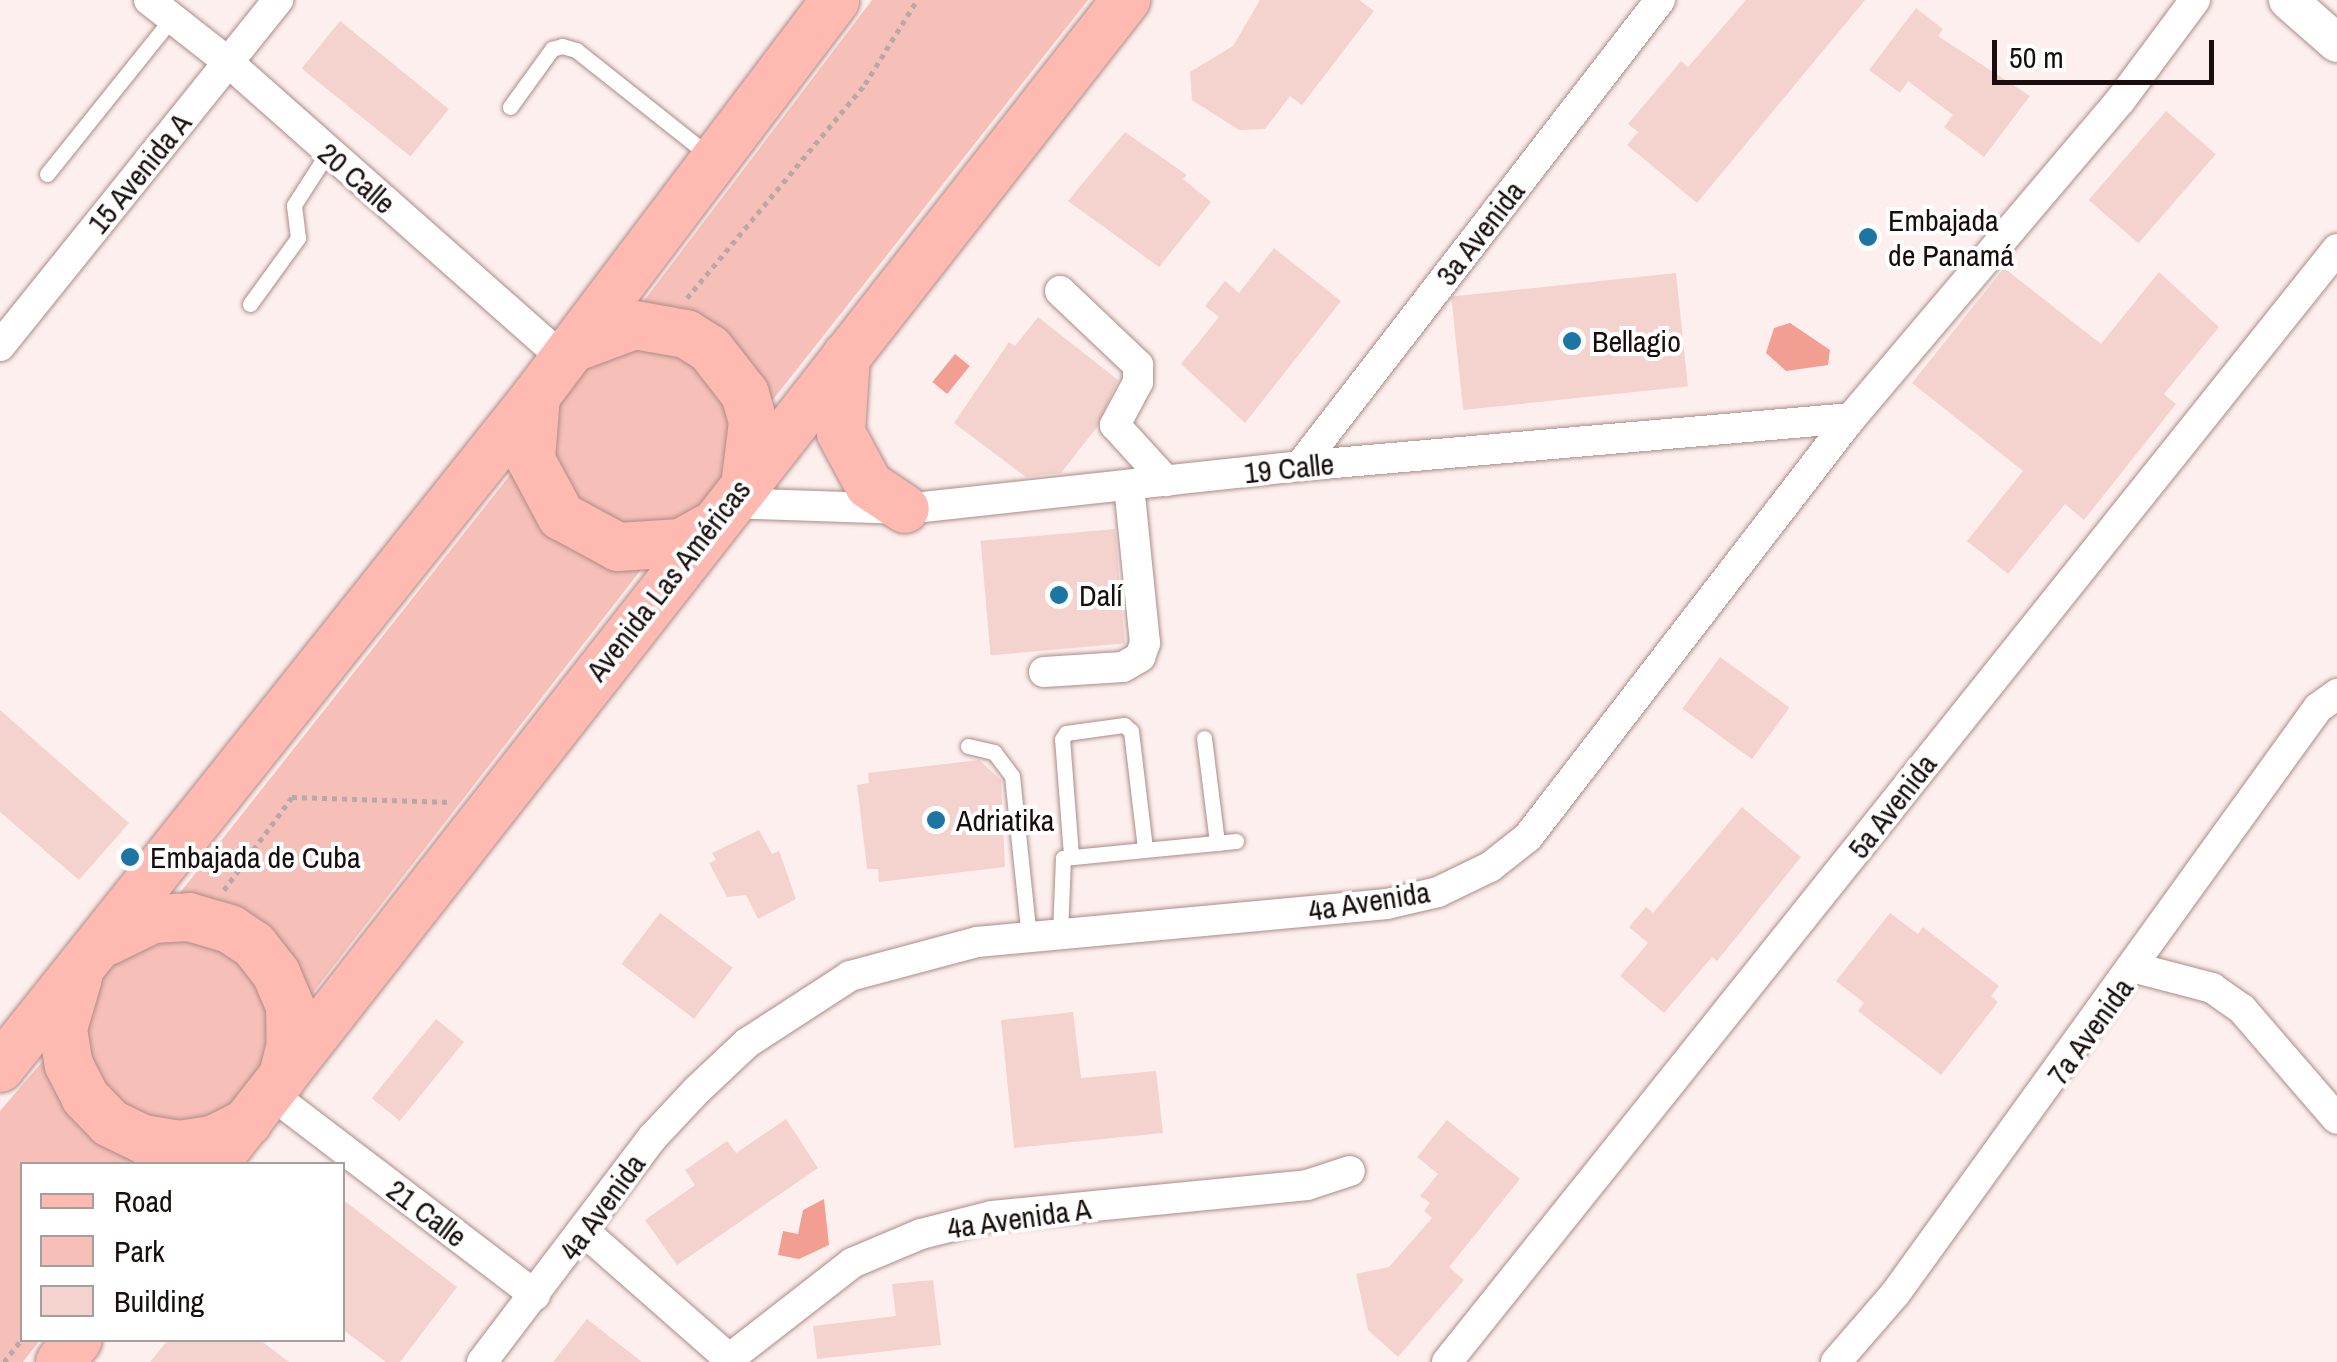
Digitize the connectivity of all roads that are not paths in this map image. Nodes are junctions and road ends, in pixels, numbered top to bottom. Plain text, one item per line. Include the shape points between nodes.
1 (278, 0) edge
2 (835, 0) edge
3 (1126, 0) edge
4 (1660, 0) edge
5 (2195, 0) edge
6 (2288, 0) edge
7 (161, 9) edge
8 (2337, 42) edge
9 (228, 62) junction
10 (510, 107) dead end
11 (328, 152) junction
12 (714, 160) junction
13 (47, 174) dead end
14 (2337, 249) edge
15 (1060, 291) dead end
16 (250, 304) dead end
17 (0, 346) edge
18 (846, 356) junction
19 (557, 368) junction
20 (1851, 418) junction
21 (1300, 466) junction
22 (1166, 481) junction
23 (1129, 485) junction
24 (727, 503) junction
25 (904, 509) junction
26 (1044, 672) dead end
27 (2337, 694) edge
28 (1204, 738) dead end
29 (968, 746) dead end
30 (1236, 841) dead end
31 (1217, 843) junction
32 (1145, 848) junction
33 (1071, 856) junction
34 (1060, 935) junction
35 (1029, 937) junction
36 (94, 954) junction
37 (2136, 968) junction
38 (0, 1068) edge
39 (267, 1099) junction
40 (2337, 1119) edge
41 (216, 1162) edge
42 (1350, 1171) dead end
43 (586, 1233) junction
44 (535, 1295) junction
45 (76, 1342) edge
46 (729, 1360) edge
47 (60, 1362) edge
48 (482, 1362) edge
49 (1447, 1362) edge
50 (1836, 1362) edge

1 - 9 street, 15 Avenida A
2 - 12 main road
3 - 18 main road, Avenida Las Américas
4 - 21 street, 3a Avenida
5 - 20 street, 4a Avenida via 2120,101
6 - 8 street
7 - 9 street, 20 Calle
7 - 13 lane
9 - 11 street, 20 Calle
9 - 17 street, 15 Avenida A
10 - 12 lane via 552,50 576,50
11 - 16 lane via 294,205 298,238
11 - 19 street, 20 Calle
12 - 19 main road
14 - 49 street, 5a Avenida
15 - 22 street via 1138,365 1138,382 1115,425
18 - 24 main road, Avenida Las Américas
18 - 25 main road via 841,433 869,485
19 - 24 main road via 612,328 658,326 710,349 745,394 753,436
19 - 24 main road via 530,460 542,490 574,526 618,547 650,549
19 - 36 main road
20 - 21 street, 19 Calle
20 - 34 street, 4a Avenida via 1528,838 1490,867 1438,892 1387,904
21 - 22 street, 19 Calle
22 - 23 street, 19 Calle
23 - 25 street, 19 Calle
23 - 26 street via 1141,586 1140,657 1122,667
24 - 25 street, 19 Calle
24 - 39 main road, Avenida Las Américas
27 - 37 street, 7a Avenida via 2318,708
28 - 31 lane
29 - 35 lane via 994,752 1012,776
30 - 31 lane
31 - 32 lane
32 - 33 lane
32 - 33 lane via 1131,731 1124,725 1066,733 1062,740
33 - 34 lane via 1059,865
34 - 35 street, 4a Avenida
35 - 43 street, 4a Avenida via 907,956 850,976 803,1003 653,1137
36 - 38 main road
36 - 39 main road via 153,919 202,919 254,945 276,973 291,1025
36 - 39 main road via 70,994 63,1029 69,1065 85,1097 110,1122 143,1139 179,1145 215,1138
37 - 40 street via 2212,988 2242,1010
37 - 50 street, 7a Avenida via 1895,1294
39 - 41 main road, Avenida Las Américas
39 - 44 street, 21 Calle
42 - 46 street, 4a Avenida A via 1308,1185 992,1216 921,1234 852,1264
43 - 44 street, 4a Avenida
43 - 46 street
44 - 48 street, 4a Avenida
45 - 47 main road

